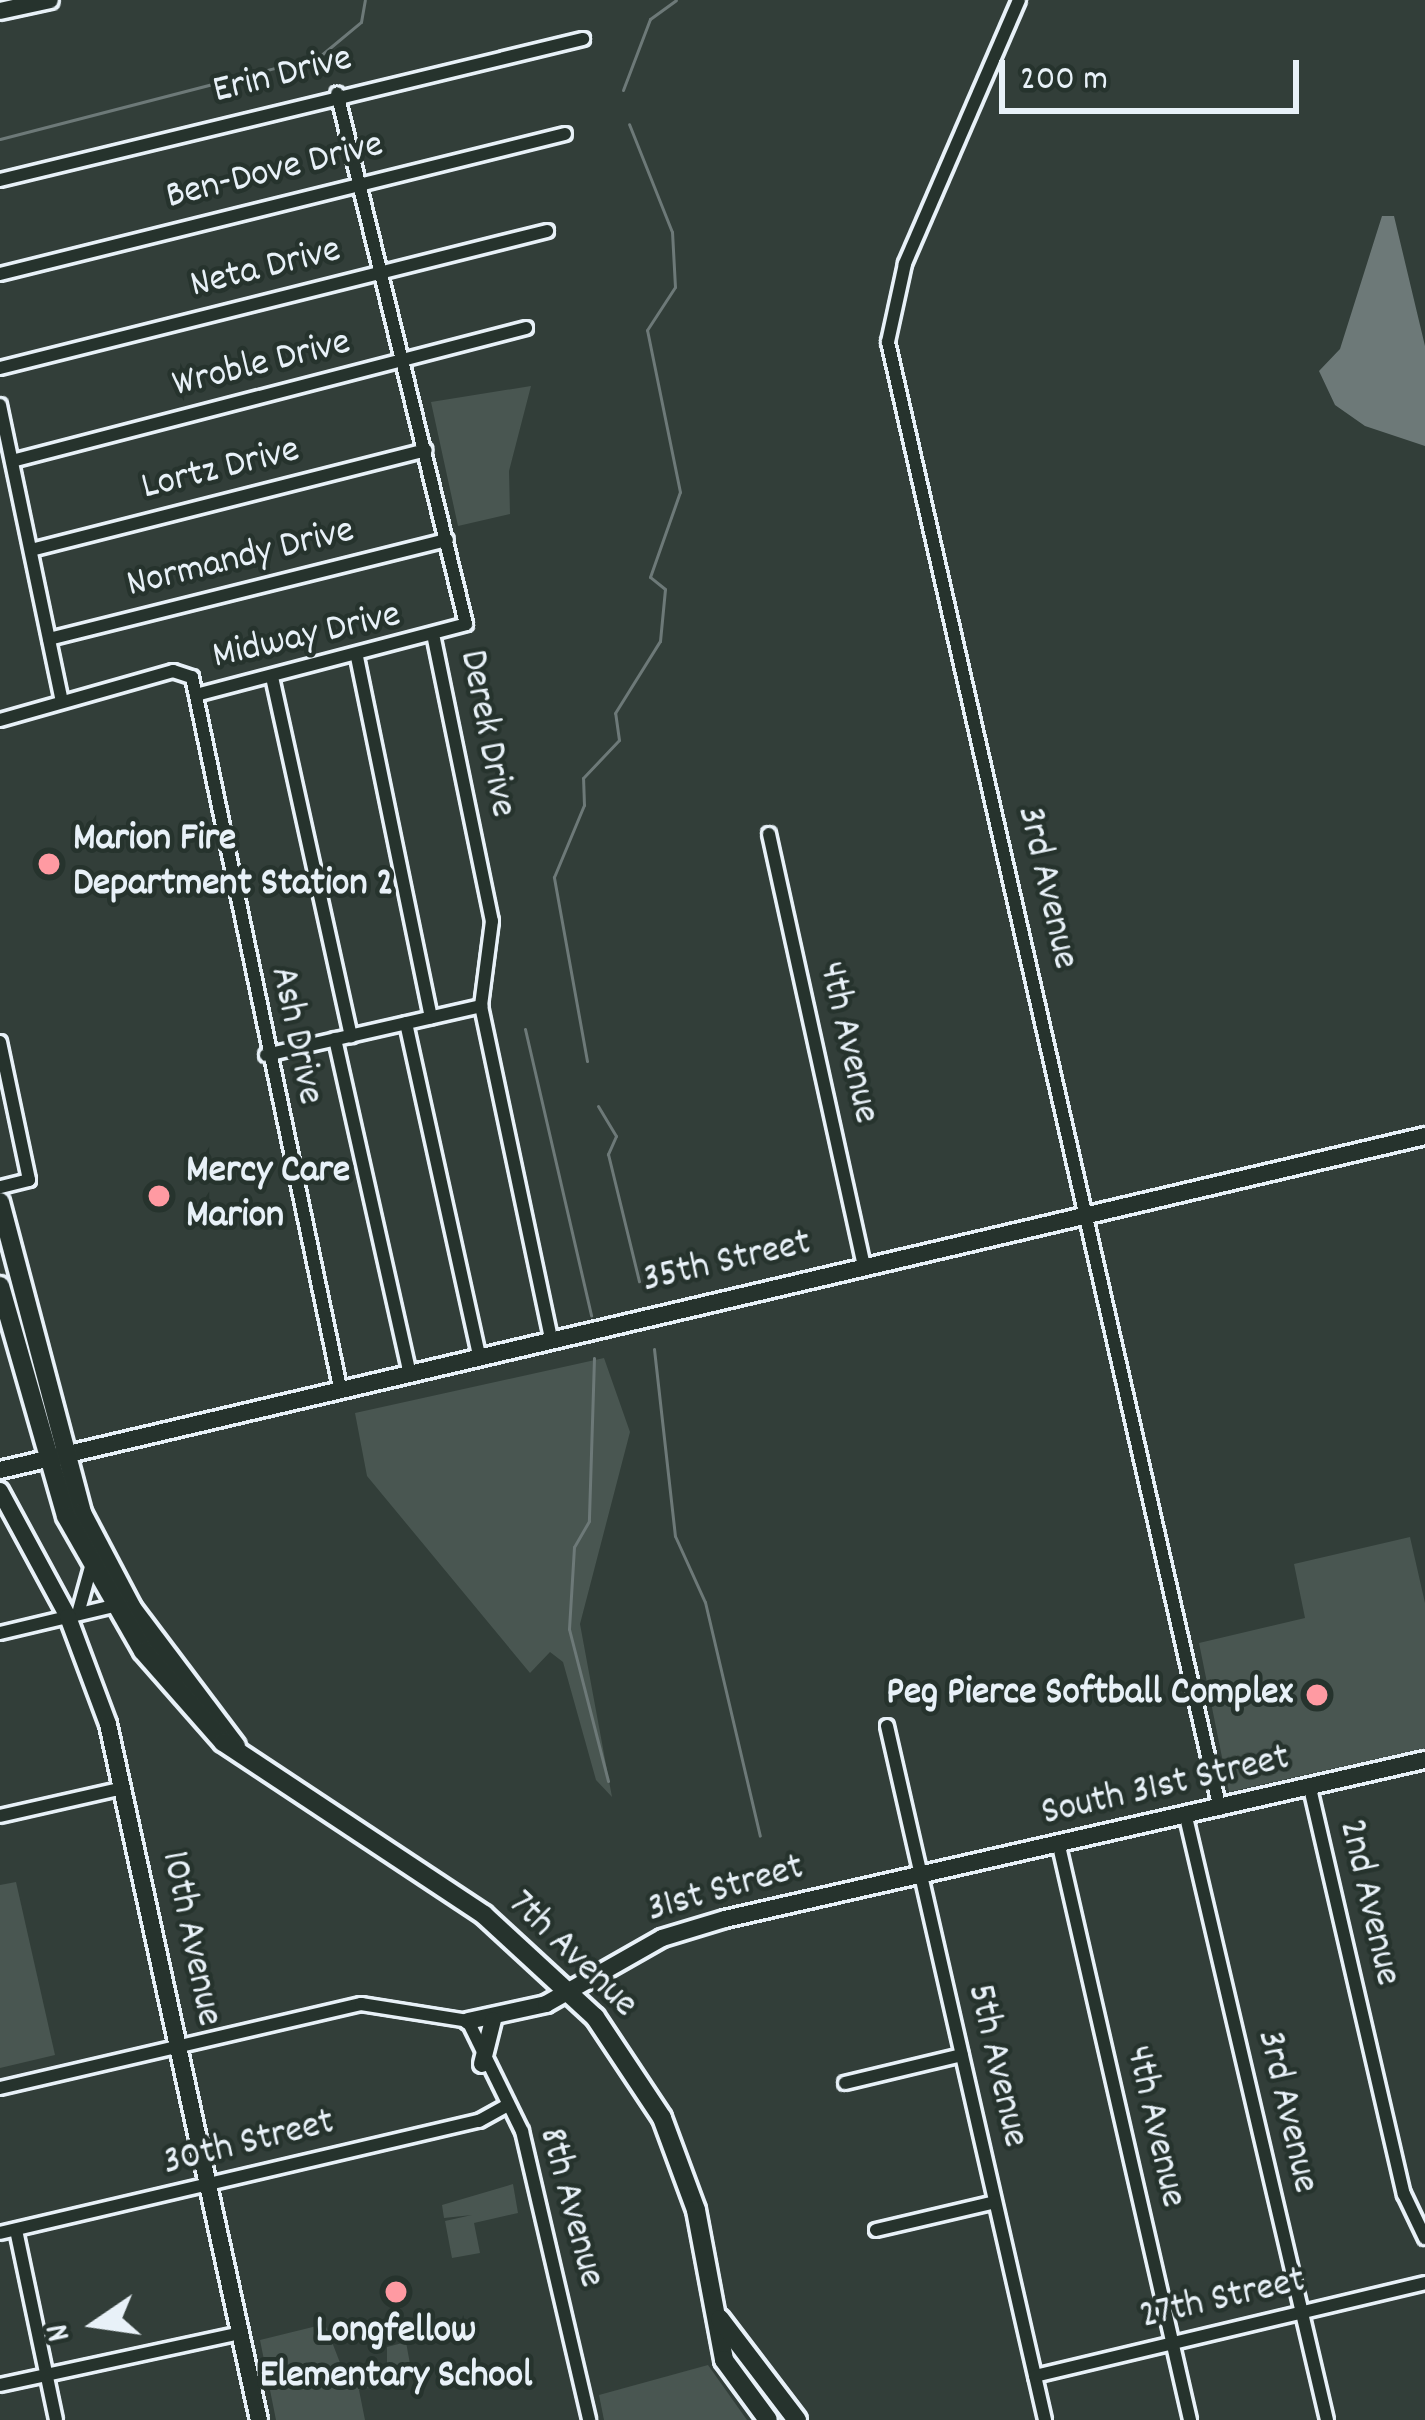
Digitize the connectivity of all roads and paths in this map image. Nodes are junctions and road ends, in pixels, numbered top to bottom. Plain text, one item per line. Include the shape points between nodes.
1 (50, 0) edge
2 (1019, 0) edge
3 (0, 11) edge
4 (583, 39) dead end
5 (337, 93) junction
6 (565, 134) dead end
7 (0, 180) edge
8 (361, 182) junction
9 (547, 231) dead end
10 (384, 271) junction
11 (0, 274) edge
12 (526, 328) dead end
13 (405, 360) junction
14 (0, 368) edge
15 (0, 405) edge
16 (426, 450) junction
17 (12, 460) junction
18 (447, 539) junction
19 (31, 550) junction
20 (49, 639) junction
21 (434, 639) junction
22 (357, 657) junction
23 (272, 677) junction
24 (196, 695) junction
25 (62, 702) junction
26 (0, 720) edge
27 (769, 834) dead end
28 (481, 1006) junction
29 (431, 1017) junction
30 (406, 1023) junction
31 (351, 1036) junction
32 (335, 1039) junction
33 (0, 1042) edge
34 (266, 1055) junction
35 (1425, 1136) edge
36 (0, 1187) edge
37 (0, 1202) edge
38 (1089, 1214) junction
39 (864, 1266) junction
40 (0, 1286) edge
41 (551, 1339) junction
42 (479, 1355) junction
43 (409, 1371) junction
44 (340, 1388) junction
45 (53, 1456) junction
46 (0, 1460) edge
47 (0, 1470) edge
48 (0, 1491) edge
49 (91, 1567) junction
50 (113, 1606) junction
51 (73, 1614) junction
52 (0, 1633) edge
53 (887, 1726) dead end
54 (236, 1746) junction
55 (1425, 1760) edge
56 (122, 1788) junction
57 (1310, 1788) junction
58 (1220, 1809) junction
59 (0, 1816) edge
60 (1186, 1817) junction
61 (1059, 1846) junction
62 (922, 1879) junction
63 (568, 1990) junction
64 (468, 2020) junction
65 (493, 2020) junction
66 (179, 2045) junction
67 (962, 2055) junction
68 (482, 2064) junction
69 (845, 2083) dead end
70 (0, 2088) edge
71 (508, 2105) junction
72 (208, 2186) junction
73 (995, 2202) junction
74 (16, 2230) junction
75 (876, 2230) dead end
76 (0, 2233) edge
77 (1425, 2238) edge
78 (1425, 2283) edge
79 (1302, 2312) junction
80 (720, 2319) junction
81 (240, 2333) junction
82 (1172, 2343) junction
83 (46, 2374) junction
84 (1034, 2376) junction
85 (0, 2384) edge
86 (56, 2420) edge
87 (259, 2420) edge
88 (589, 2420) edge
89 (768, 2420) edge
90 (797, 2420) edge
91 (1045, 2420) edge
92 (1190, 2420) edge
93 (1328, 2420) edge

1 - 3 street
2 - 38 street, 3rd Avenue via 905,264 888,342
4 - 5 street, Erin Drive
5 - 7 street, Erin Drive
5 - 8 street, Derek Drive
6 - 8 street, Ben-Dove Drive
8 - 10 street, Derek Drive
8 - 11 street, Ben-Dove Drive
9 - 10 street, Neta Drive
10 - 13 street, Derek Drive
10 - 14 street, Neta Drive
12 - 13 street, Wroble Drive
13 - 16 street, Derek Drive
13 - 17 street, Wroble Drive
15 - 17 street
16 - 18 street, Derek Drive
16 - 19 street, Lortz Drive
17 - 19 street
18 - 20 street, Normandy Drive
18 - 21 street, Derek Drive via 467,616 460,632
19 - 20 street
20 - 25 street
21 - 22 street, Midway Drive
21 - 28 street, Derek Drive via 492,921
22 - 23 street, Midway Drive
22 - 29 street
23 - 24 street, Midway Drive
23 - 31 street
24 - 25 street, Midway Drive via 192,677 173,671
24 - 34 street, Ash Drive
25 - 26 street, Midway Drive
27 - 39 street, 4th Avenue
28 - 29 street
28 - 41 street, Derek Drive
29 - 30 street
30 - 31 street
30 - 42 street
31 - 32 street
32 - 34 street
32 - 43 street
33 - 36 street via 28,1180
34 - 44 street, Ash Drive
35 - 38 street, 35th Street
37 - 45 main road
38 - 39 street, 35th Street
38 - 58 street, 3rd Avenue
39 - 41 street, 35th Street
40 - 45 main road
41 - 42 street, 35th Street
42 - 43 street, 35th Street
43 - 44 street, 35th Street
44 - 45 street, 35th Street
45 - 46 street, 35th Street
45 - 47 street, 35th Street
45 - 49 main road, 7th Avenue
45 - 54 main road, 7th Avenue via 132,1608
48 - 51 street, 10th Avenue
49 - 50 main road, 7th Avenue
49 - 51 street
50 - 51 street
50 - 54 main road, 7th Avenue via 186,1707
51 - 52 street
51 - 56 street, 10th Avenue
53 - 62 street, 5th Avenue
54 - 63 main road, 7th Avenue via 484,1915
55 - 57 street, South 31st Street
56 - 59 street
56 - 66 street, 10th Avenue
57 - 58 street, South 31st Street
57 - 77 street, 2nd Avenue via 1403,2194
58 - 60 street, South 31st Street
60 - 61 street, South 31st Street
60 - 79 street, 3rd Avenue
61 - 62 street, South 31st Street
61 - 82 street, 4th Avenue
62 - 63 street, 31st Street via 662,1938
62 - 67 street, 5th Avenue
63 - 65 street, 31st Street
63 - 80 main road, 7th Avenue via 662,2118
64 - 65 street, 31st Street
64 - 66 street, 31st Street via 380,2002
64 - 68 street, 8th Avenue
65 - 68 street
66 - 70 street, 31st Street
66 - 72 street, 10th Avenue
67 - 69 street
67 - 73 street, 5th Avenue
68 - 71 street, 8th Avenue
71 - 72 street, 30th Street
71 - 88 street, 8th Avenue via 532,2167
72 - 74 street, 30th Street
72 - 81 street, 10th Avenue
73 - 75 street
73 - 84 street, 5th Avenue
74 - 76 street, 30th Street
74 - 83 street
78 - 79 street, 27th Street
79 - 82 street, 27th Street
79 - 93 street, 3rd Avenue
80 - 89 main road, 7th Avenue via 732,2379
80 - 90 main road, 7th Avenue
81 - 83 street
81 - 87 street, 10th Avenue
82 - 84 street, 27th Street
82 - 92 street, 4th Avenue
83 - 85 street
83 - 86 street
84 - 91 street, 5th Avenue

